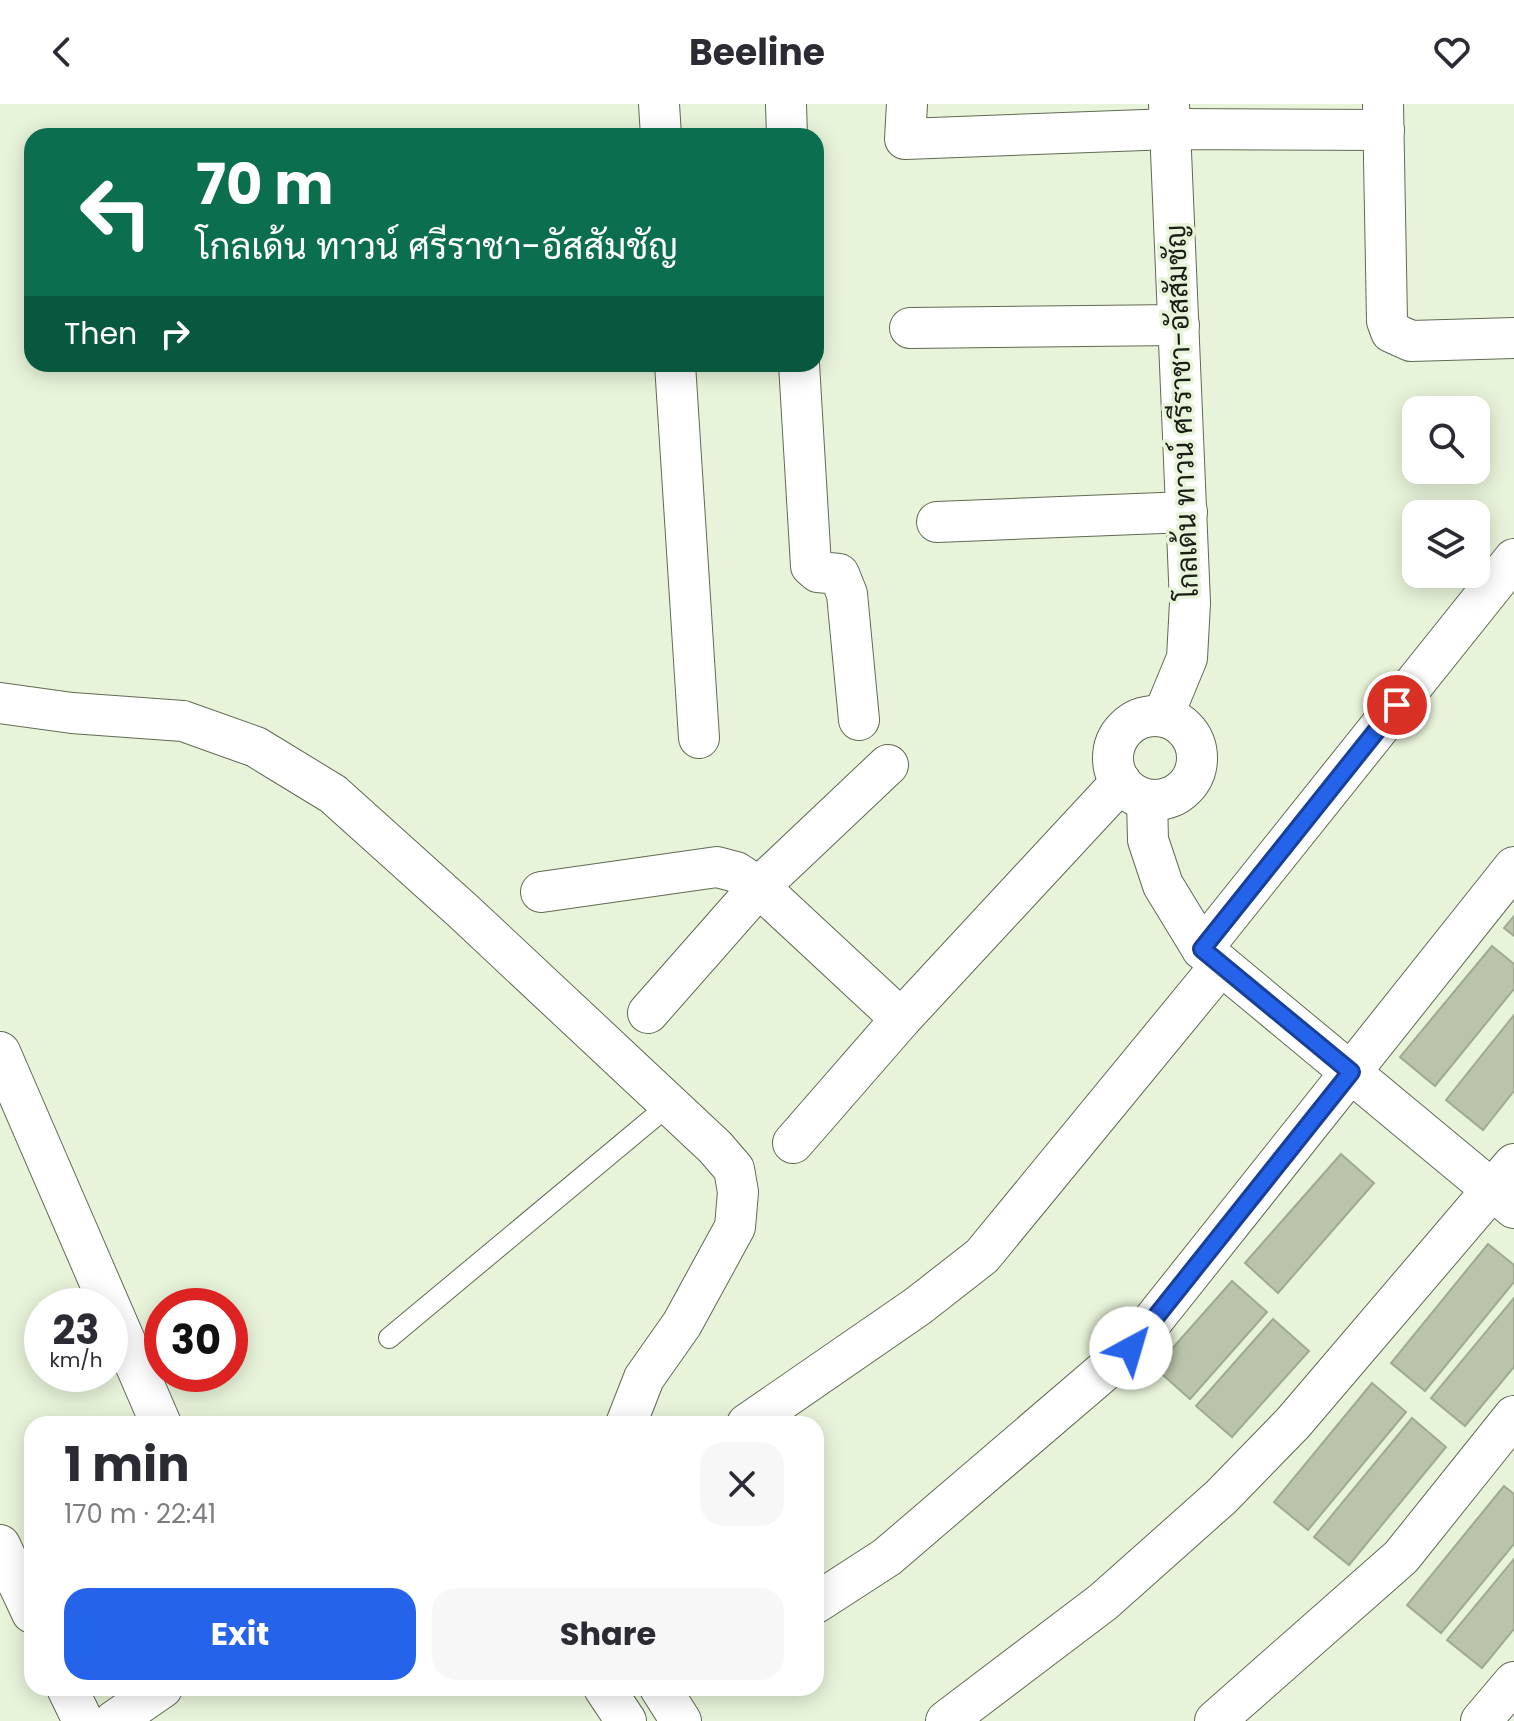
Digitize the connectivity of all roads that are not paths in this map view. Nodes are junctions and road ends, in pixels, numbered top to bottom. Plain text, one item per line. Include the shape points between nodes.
1 (659, 104) edge
2 (786, 104) edge
3 (907, 104) edge
4 (1170, 116) edge
5 (1384, 117) edge
6 (660, 128) edge
7 (787, 128) edge
8 (1179, 325) junction
9 (910, 328) dead end
10 (1514, 338) edge
11 (676, 372) edge
12 (799, 372) edge
13 (1187, 512) junction
14 (937, 522) dead end
15 (1514, 559) edge
16 (0, 703) edge
17 (1163, 716) junction
18 (859, 720) dead end
19 (699, 738) dead end
20 (888, 765) dead end
21 (1134, 791) junction
22 (1514, 867) edge
23 (759, 887) junction
24 (541, 892) dead end
25 (1212, 957) junction
26 (648, 1013) dead end
27 (901, 1019) junction
28 (0, 1052) edge
29 (1351, 1072) junction
30 (670, 1104) junction
31 (16, 1131) edge
32 (793, 1143) dead end
33 (1507, 1188) edge
34 (389, 1338) dead end
35 (157, 1416) edge
36 (629, 1416) edge
37 (759, 1416) edge
38 (1514, 1416) edge
39 (0, 1545) edge
40 (24, 1596) edge
41 (824, 1598) edge
42 (1514, 1682) edge
43 (71, 1696) edge
44 (150, 1696) edge
45 (609, 1696) edge
46 (83, 1721) edge
47 (114, 1721) edge
48 (626, 1721) edge
49 (946, 1721) edge
50 (1215, 1721) edge
51 (1481, 1721) edge

1 - 6 street
2 - 7 street
3 - 4 street via 905,139
4 - 5 street
4 - 8 street, โกลเด้น ทาวน์ ศรีราชา-อัสสัมชัญ
5 - 10 street via 1391,332 1411,341
8 - 9 street
8 - 13 street, โกลเด้น ทาวน์ ศรีราชา-อัสสัมชัญ
11 - 19 street
12 - 18 street via 811,566 842,577
13 - 14 street
13 - 17 street, โกลเด้น ทาวน์ ศรีราชา-อัสสัมชัญ via 1187,658
15 - 25 street
16 - 30 street via 183,721 256,747 333,794
17 - 21 street via 1144,716 1116,741 1113,760
17 - 21 street via 1180,723 1193,737 1198,756 1194,774 1183,790 1166,799
20 - 23 street
21 - 25 street via 1163,885
21 - 27 street
22 - 29 street
23 - 24 street via 717,867
23 - 26 street
23 - 27 street
25 - 29 street
25 - 37 street via 982,1256
27 - 32 street
28 - 31 street
29 - 33 street
29 - 41 street via 1131,1348 887,1557
30 - 34 lane
30 - 36 street via 734,1169 735,1227 682,1324 644,1378
31 - 35 street
33 - 49 street via 1221,1497 1103,1602
38 - 50 street via 1401,1557
39 - 40 street
42 - 51 street
43 - 46 street
44 - 47 street
45 - 48 street

